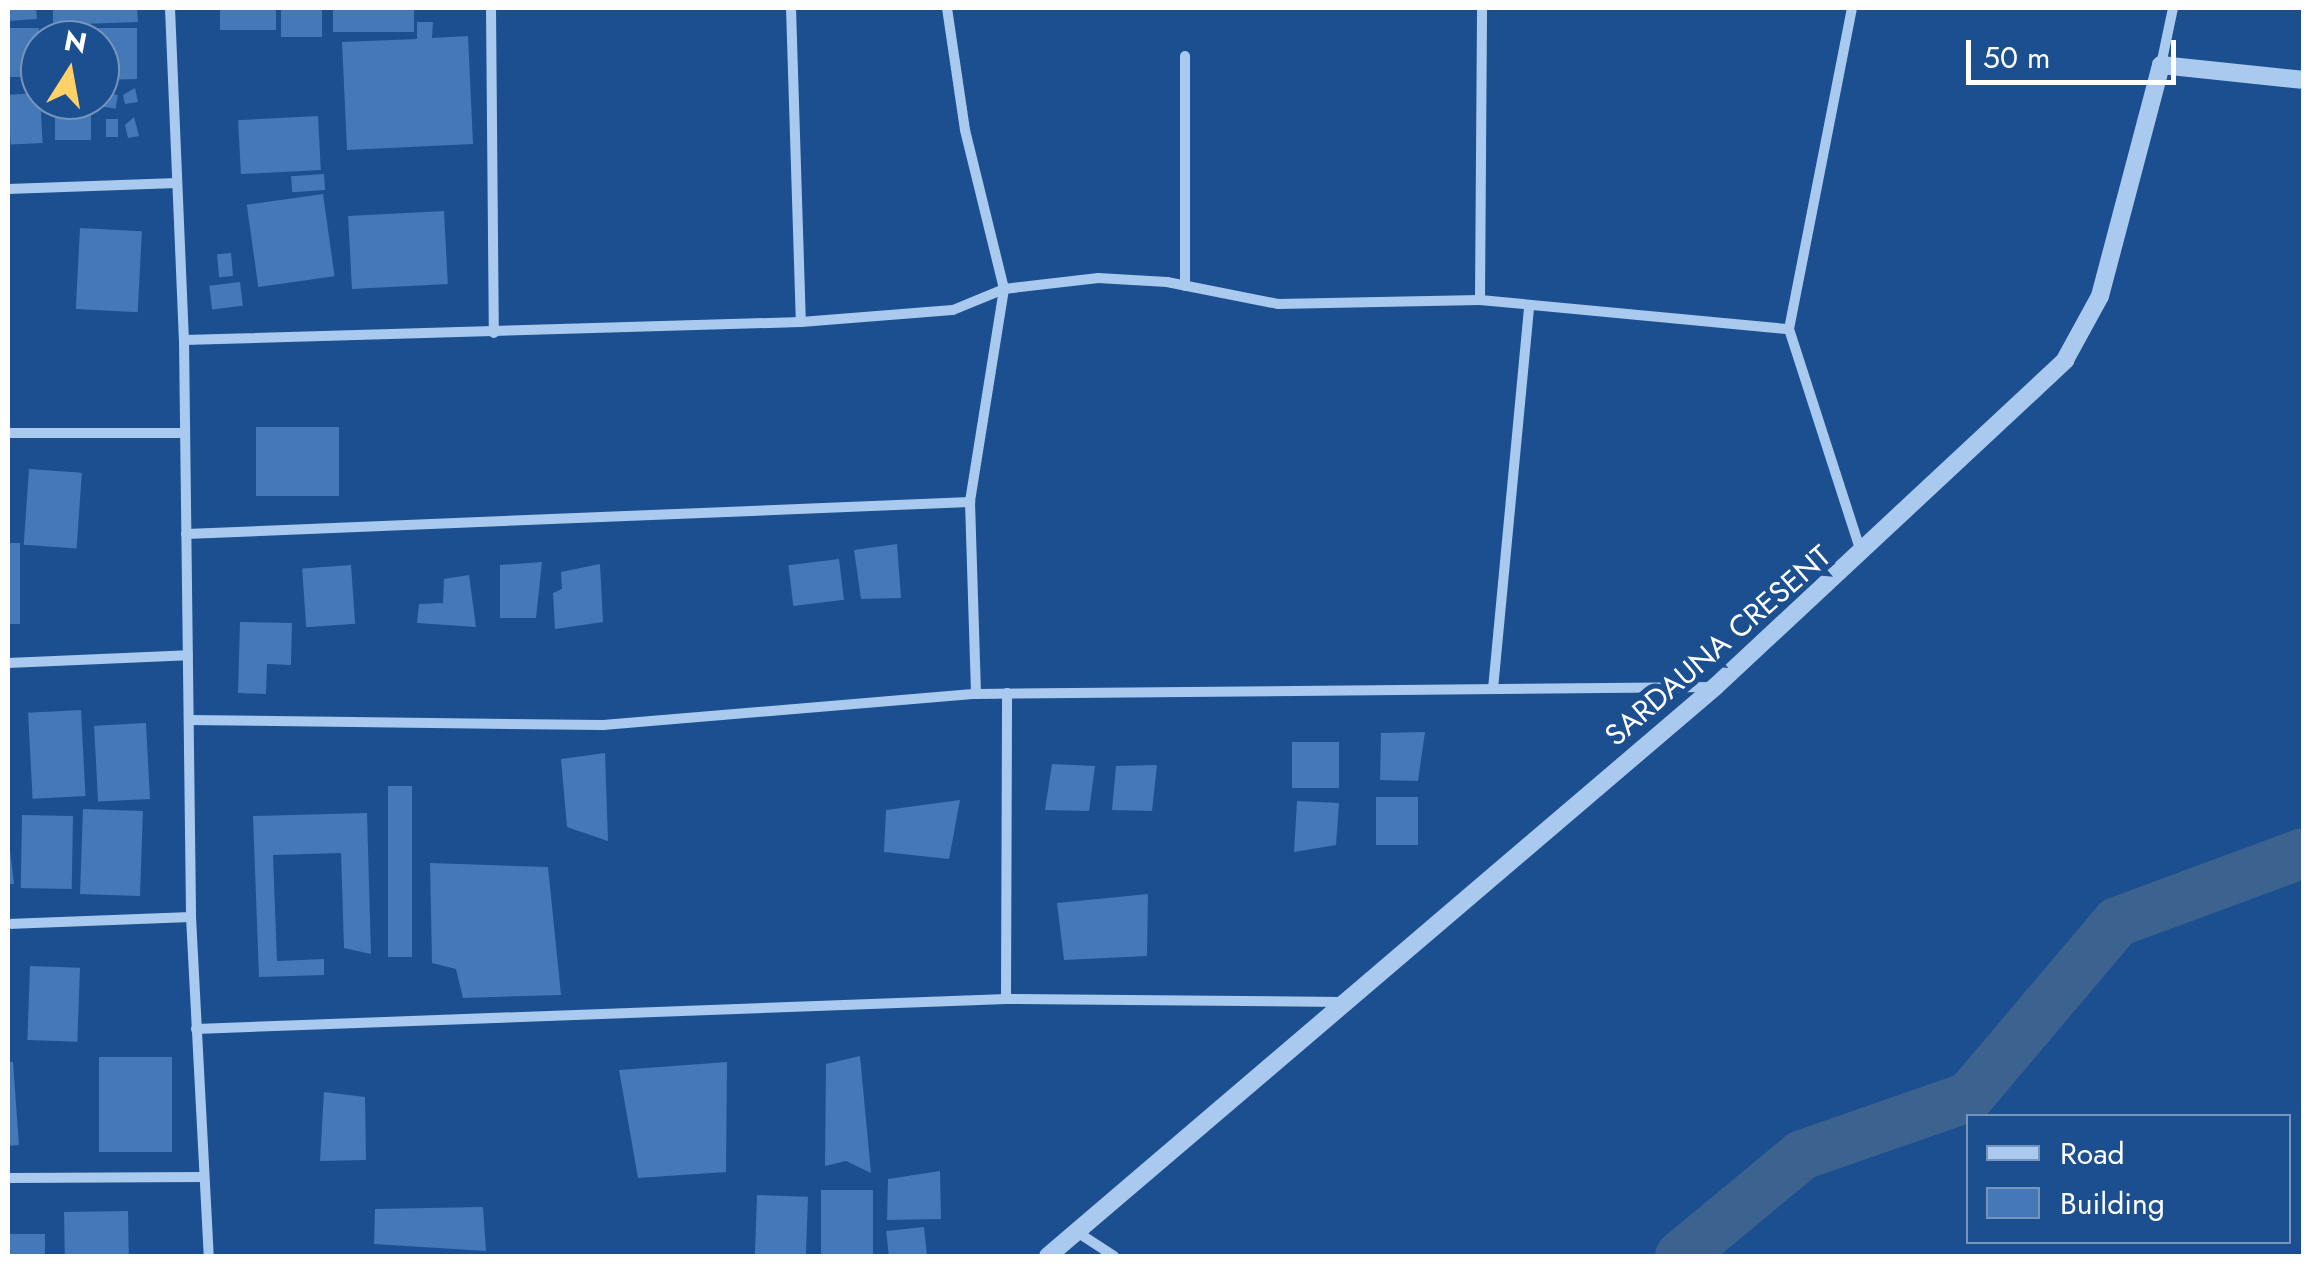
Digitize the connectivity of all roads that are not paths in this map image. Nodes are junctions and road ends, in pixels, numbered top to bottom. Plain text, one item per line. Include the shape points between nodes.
1 (170, 8) edge
2 (491, 8) edge
3 (790, 8) edge
4 (947, 8) edge
5 (1482, 8) edge
6 (1852, 8) edge
7 (2173, 8) edge
8 (1185, 56) dead end
9 (2161, 65) junction
10 (2304, 80) edge
11 (178, 184) junction
12 (8, 189) edge
13 (1185, 286) junction
14 (1004, 289) junction
15 (1480, 300) junction
16 (1529, 306) junction
17 (800, 322) junction
18 (1789, 329) junction
19 (494, 333) junction
20 (184, 340) junction
21 (185, 432) junction
22 (8, 433) edge
23 (970, 502) junction
24 (186, 534) junction
25 (1862, 556) junction
26 (188, 655) junction
27 (8, 663) edge
28 (1716, 686) junction
29 (1493, 689) junction
30 (1007, 693) junction
31 (976, 694) junction
32 (189, 720) junction
33 (191, 918) junction
34 (8, 924) edge
35 (1006, 1000) junction
36 (1348, 1002) junction
37 (196, 1028) junction
38 (204, 1177) junction
39 (8, 1178) edge
40 (1077, 1232) junction
41 (209, 1256) edge
42 (1048, 1256) edge
43 (1114, 1256) edge

1 - 11 street
2 - 19 street
3 - 17 street
4 - 14 street via 965,130
5 - 15 street
6 - 18 street
7 - 9 street
8 - 13 street
9 - 10 street
9 - 25 street, SARDAUNA CRESENT via 2100,296 2084,330 2065,360
11 - 12 street
11 - 20 street
13 - 14 street via 1098,278
13 - 15 street via 1278,304
14 - 17 street via 953,310
14 - 23 street
15 - 16 street
16 - 18 street
16 - 29 street
17 - 19 street
18 - 25 street
19 - 20 street
20 - 21 street
21 - 22 street
21 - 24 street
23 - 24 street
23 - 31 street
24 - 26 street
25 - 28 street, SARDAUNA CRESENT
26 - 27 street
26 - 32 street
28 - 29 street
28 - 36 street, SARDAUNA CRESENT
29 - 30 street
30 - 31 street
30 - 35 street
31 - 32 street via 603,725
32 - 33 street
33 - 34 street
33 - 37 street
35 - 36 street
35 - 37 street
36 - 40 street, SARDAUNA CRESENT
37 - 38 street
38 - 39 street
38 - 41 street
40 - 42 street, SARDAUNA CRESENT
40 - 43 street

